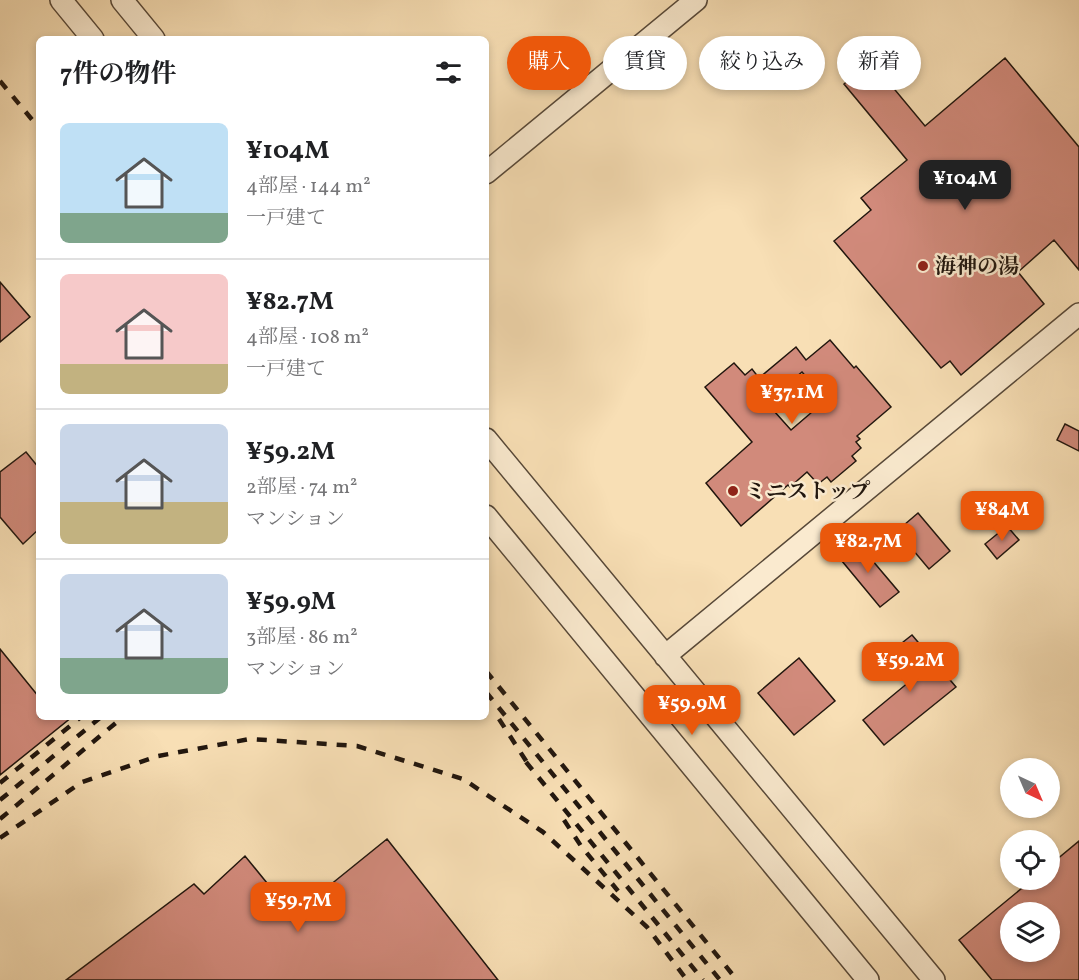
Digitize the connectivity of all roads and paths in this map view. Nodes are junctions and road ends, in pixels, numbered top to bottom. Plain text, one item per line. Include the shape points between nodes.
1 (61, 0) edge
2 (122, 0) edge
3 (696, 0) edge
4 (91, 36) edge
5 (152, 36) edge
6 (489, 171) edge
7 (1079, 314) edge
8 (489, 444) edge
9 (489, 520) edge
10 (665, 656) junction
11 (868, 980) edge
12 (934, 980) edge

1 - 4 street
2 - 5 street
3 - 6 street
7 - 10 street
8 - 10 street
9 - 11 street
10 - 12 street

